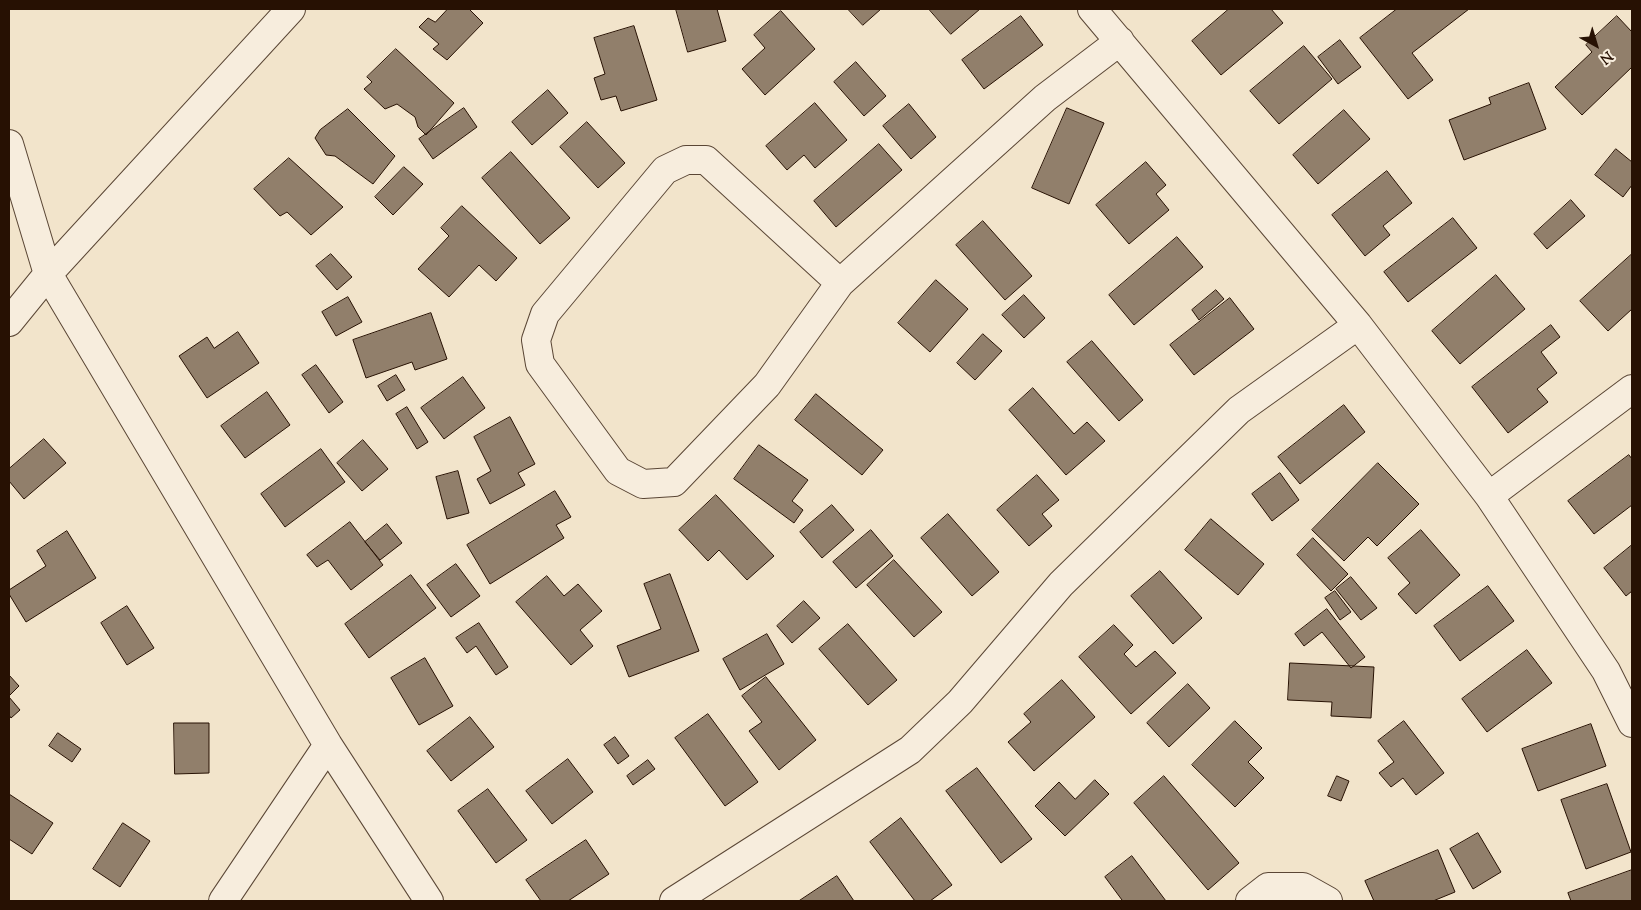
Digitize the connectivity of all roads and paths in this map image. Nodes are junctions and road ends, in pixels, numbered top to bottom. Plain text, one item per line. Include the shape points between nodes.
1 (291, 9) edge
2 (1092, 9) edge
3 (1120, 41) junction
4 (9, 144) edge
5 (48, 274) junction
6 (840, 282) junction
7 (9, 322) edge
8 (1358, 325) junction
9 (1632, 389) edge
10 (1489, 496) junction
11 (1632, 723) edge
12 (328, 745) junction
13 (223, 901) edge
14 (430, 901) edge
15 (674, 901) edge
16 (1250, 901) edge
17 (1328, 901) edge

1 - 5 street
2 - 3 street
3 - 6 street via 1046,98
3 - 8 street
4 - 5 street
5 - 7 street
5 - 12 street
6 - 6 street via 767,385 674,482 643,484 618,471 540,364 536,340 545,314 665,170 686,160 706,160
8 - 10 street
8 - 15 street via 1239,410 1061,584 960,702 910,750
9 - 10 street
10 - 11 street via 1606,671
12 - 13 street
12 - 14 street
16 - 17 street via 1268,887 1303,887

